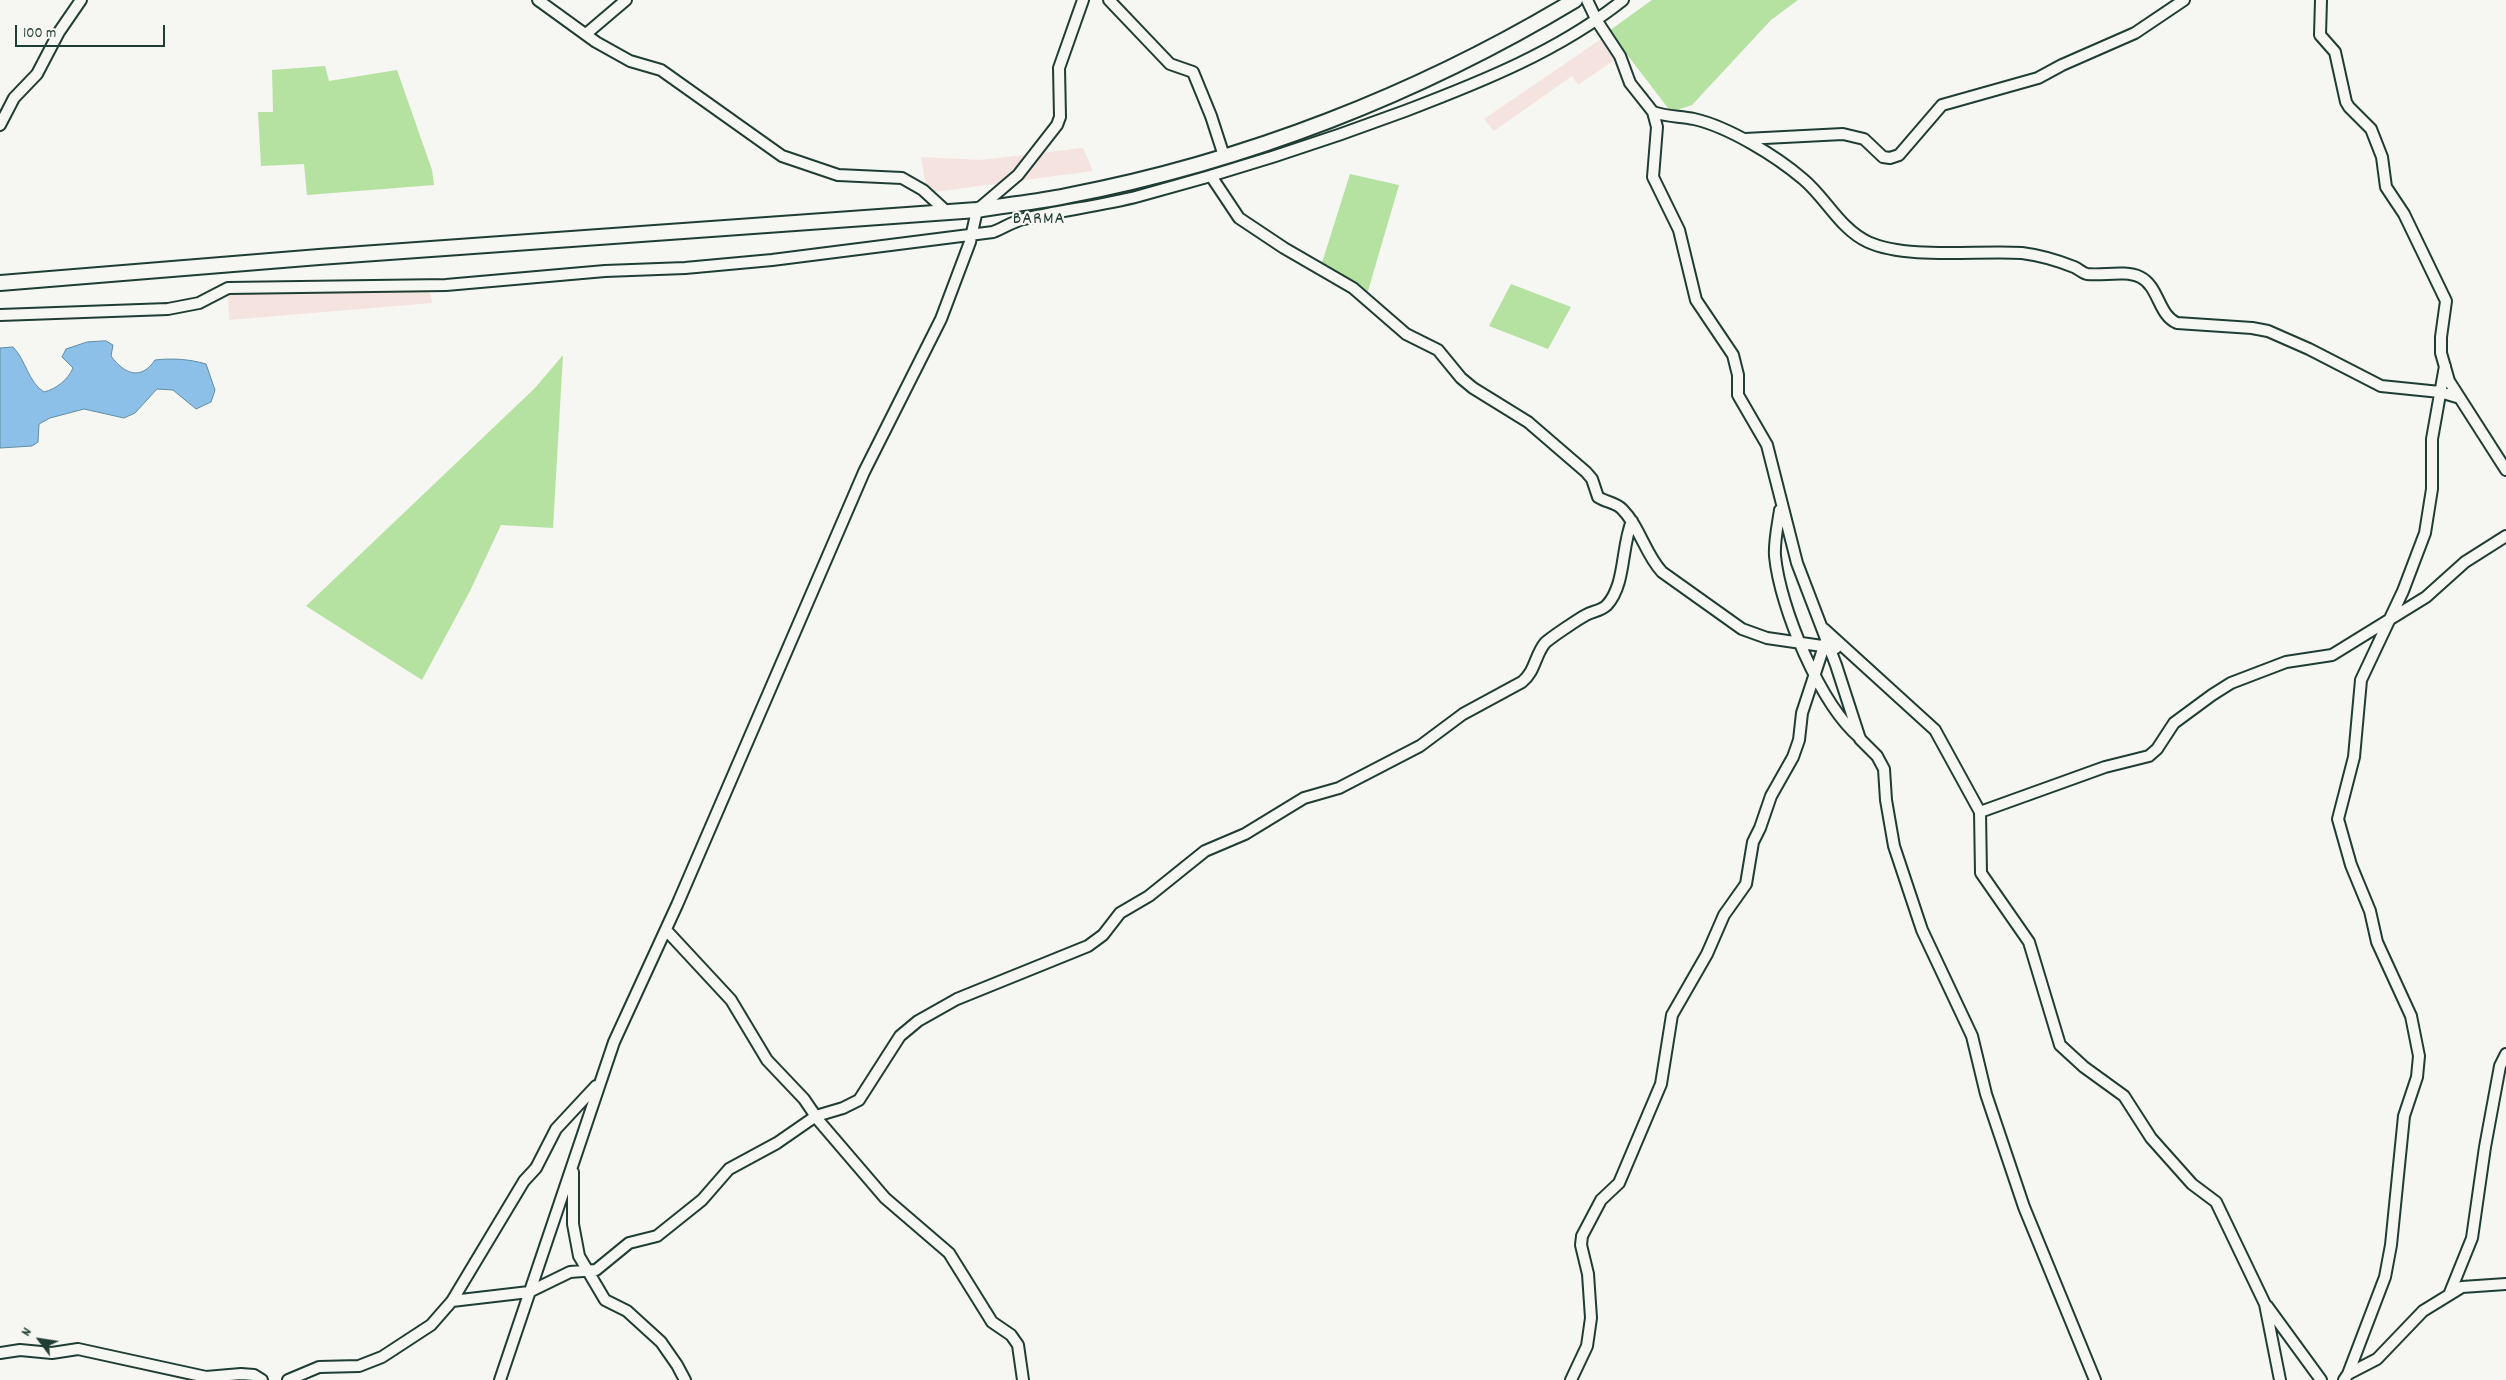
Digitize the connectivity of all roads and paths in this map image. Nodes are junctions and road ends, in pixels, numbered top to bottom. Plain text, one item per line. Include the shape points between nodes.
1 (81, 0) edge
2 (538, 0) edge
3 (626, 0) edge
4 (1083, 0) edge
5 (1109, 0) edge
6 (1575, 0) edge
7 (1587, 0) edge
8 (1623, 0) edge
9 (2184, 0) edge
10 (2321, 0) edge
11 (1597, 20) junction
12 (586, 34) junction
13 (1653, 112) junction
14 (0, 125) edge
15 (1743, 139) junction
16 (1224, 156) junction
17 (1212, 176) junction
18 (977, 210) junction
19 (947, 212) junction
20 (971, 236) junction
21 (0, 283) edge
22 (0, 315) edge
23 (2444, 366) junction
24 (2440, 392) junction
25 (2460, 398) junction
26 (2506, 470) edge
27 (1780, 503) junction
28 (1632, 521) junction
29 (2506, 536) edge
30 (2388, 621) junction
31 (1821, 627) junction
32 (1801, 644) junction
33 (1826, 645) junction
34 (1847, 650) junction
35 (1814, 675) junction
36 (1860, 738) junction
37 (1980, 812) junction
38 (666, 930) junction
39 (2506, 1054) edge
40 (598, 1083) junction
41 (816, 1116) junction
42 (573, 1161) junction
43 (587, 1271) junction
44 (2506, 1284) edge
45 (529, 1292) junction
46 (2449, 1295) junction
47 (452, 1301) junction
48 (2265, 1304) junction
49 (0, 1353) edge
50 (2346, 1377) edge
51 (262, 1380) edge
52 (288, 1380) edge
53 (500, 1380) edge
54 (685, 1380) edge
55 (1023, 1380) edge
56 (1571, 1380) edge
57 (2095, 1380) edge
58 (2280, 1380) edge
59 (2321, 1380) edge

1 - 14 street via 59,32 37,74 14,98
2 - 12 street
3 - 12 street
4 - 18 street via 1058,68 1060,117 1057,125 1018,175
5 - 16 street via 1170,64 1193,72 1212,116
6 - 16 main road via 1482,52 1374,103
7 - 11 street
8 - 11 street
9 - 15 street via 2135,33 2038,78 1942,105 1899,155 1890,158 1883,157 1864,139 1843,134
10 - 23 street via 2320,35 2334,52 2346,102 2371,129 2382,157 2386,187 2404,214 2446,301 2441,337
11 - 13 street via 1620,56 1630,83
11 - 17 street via 1532,57 1450,94 1334,138
12 - 19 street via 630,61 661,70 782,156 838,176 902,178 923,190
13 - 15 street via 1695,119
13 - 27 street via 1657,127 1652,177 1679,230 1696,300 1733,355 1738,395 1767,445
15 - 24 street via 1804,180 1854,234 1869,242 1891,249 2024,254 2074,267 2084,273 2130,275 2149,284 2169,319 2178,323 2268,332 2380,386
16 - 18 main road via 1066,196
17 - 20 street via 1100,206 1022,219 993,232
17 - 28 street via 1240,218 1353,288 1406,334 1438,350 1467,383 1528,422 1586,472 1592,478 1598,496 1615,504
18 - 19 main road
18 - 20 street
19 - 21 main road
20 - 22 street via 685,268 605,271 446,285 228,288 199,303 168,309
20 - 38 street via 941,320 864,472
23 - 24 street
23 - 25 street
24 - 25 street
24 - 30 street via 2432,439 2432,489 2425,533
25 - 26 street
27 - 31 street via 1797,563
27 - 32 street via 1775,555 1791,622
28 - 32 street via 1652,562 1662,572 1742,629
28 - 41 street via 1626,536 1622,567 1607,604 1550,638 1530,676 1522,682 1463,714 1420,746 1339,788 1304,798 1245,834 1205,851 1149,896 1120,913 1088,946 958,999 918,1021 900,1036 859,1100
29 - 30 street via 2465,562 2426,597
30 - 37 street via 2332,655 2286,662 2231,683 2174,723 2149,756 2105,767
30 - 50 street via 2361,680 2354,757 2338,819 2351,865 2370,911 2377,942 2411,1016 2419,1056 2417,1077 2404,1116 2391,1245 2384,1277
31 - 33 street
31 - 34 street
32 - 33 street
32 - 35 street
33 - 34 street
33 - 35 street
33 - 36 street
34 - 37 street via 1935,730
35 - 36 street via 1846,726
35 - 56 street via 1793,757 1771,796 1753,842 1746,884 1724,915 1672,1015 1661,1084 1618,1182 1601,1200 1582,1236 1592,1318 1587,1346
36 - 57 street via 1884,769 1894,846 1922,930 1972,1036 1986,1094 2024,1207
37 - 48 street via 1981,872 2029,942 2060,1045 2124,1096 2151,1138 2192,1184 2216,1202
38 - 40 street
38 - 41 street via 731,1000 767,1060
39 - 46 street via 2500,1066 2485,1147 2472,1238
40 - 42 street
40 - 47 street via 556,1129 536,1168 524,1181
41 - 43 street via 729,1170 702,1200 657,1236 629,1244 596,1270
41 - 55 street via 885,1198 949,1253 992,1322 1011,1335 1018,1345
42 - 43 street via 573,1224 579,1256
42 - 45 street
43 - 45 street via 570,1272
43 - 54 street via 605,1300 627,1311 661,1342
44 - 46 street via 2474,1284
45 - 47 street
45 - 53 street
46 - 50 street via 2423,1311 2376,1359
47 - 52 street via 431,1325 382,1357 359,1366 319,1367
48 - 58 street
48 - 59 street
49 - 51 street via 20,1350 52,1353 78,1349 206,1377 241,1374 254,1375

